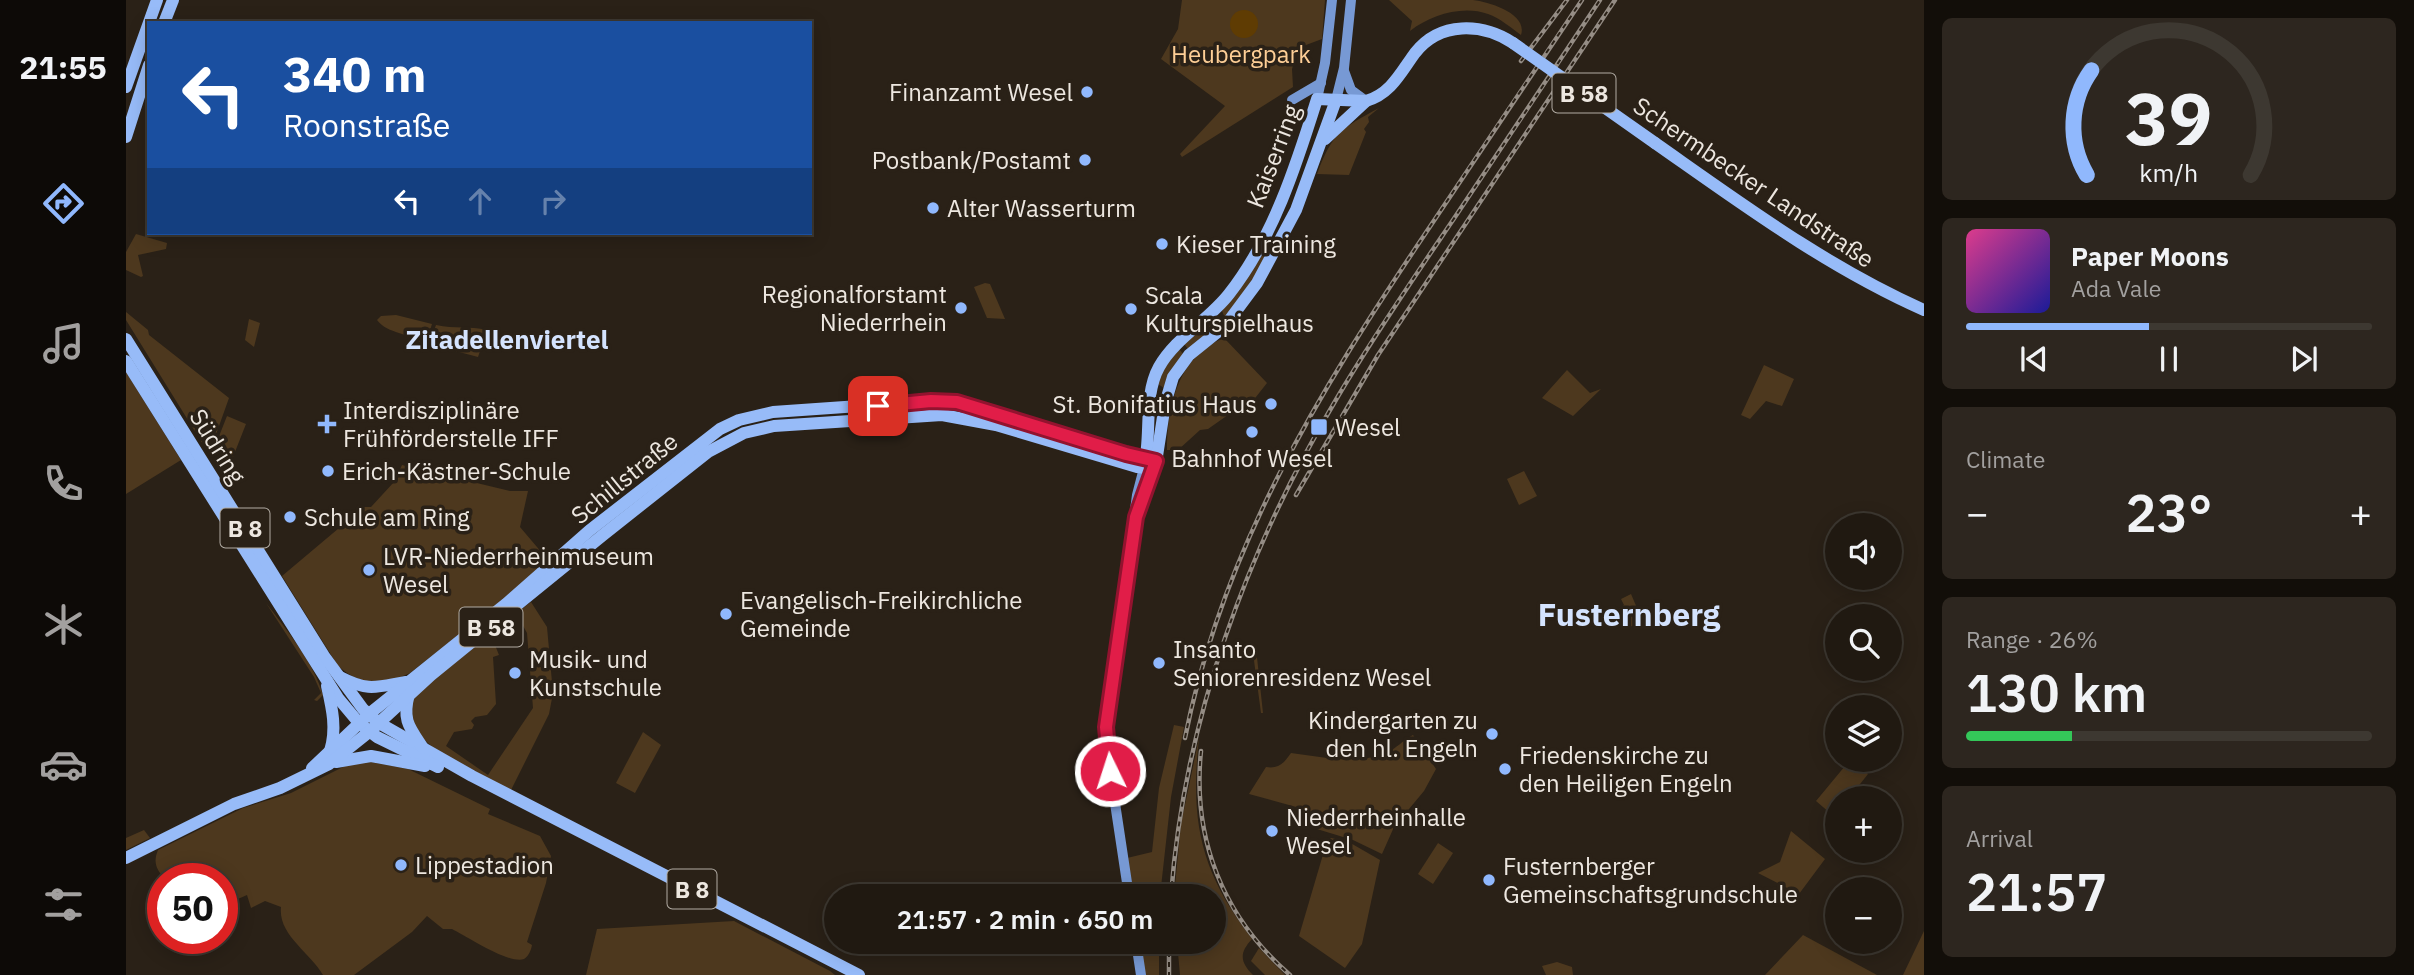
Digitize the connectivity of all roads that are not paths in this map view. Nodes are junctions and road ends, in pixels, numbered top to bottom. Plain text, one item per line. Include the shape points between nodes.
1 (157, 0) edge
2 (173, 0) edge
3 (1332, 0) edge
4 (1351, 0) edge
5 (150, 21) edge
6 (165, 21) edge
7 (147, 28) edge
8 (1343, 68) junction
9 (147, 71) edge
10 (1321, 83) junction
11 (126, 87) edge
12 (1317, 99) junction
13 (1292, 100) dead end
14 (1336, 100) junction
15 (1366, 101) junction
16 (126, 137) edge
17 (1323, 141) junction
18 (1924, 310) edge
19 (1213, 313) junction
20 (1225, 326) junction
21 (126, 339) edge
22 (126, 361) edge
23 (1151, 464) junction
24 (268, 576) junction
25 (331, 677) junction
26 (410, 687) junction
27 (369, 723) junction
28 (425, 751) junction
29 (329, 758) junction
30 (440, 768) junction
31 (546, 814) junction
32 (126, 858) edge
33 (1127, 884) edge
34 (1138, 954) edge
35 (859, 975) edge
36 (1141, 975) edge

1 - 5 main road
2 - 6 main road
3 - 10 main road, Kaiserring
4 - 8 main road, Kaiserring
7 - 11 main road
8 - 14 main road, Kaiserring
8 - 15 main road via 1351,90
9 - 16 main road
10 - 12 main road, Kaiserring
10 - 13 main road
12 - 14 main road
12 - 19 main road, Kaiserring via 1280,203 1242,275
14 - 15 main road
14 - 17 main road, B 58
15 - 17 main road, B 58
15 - 18 main road, Schermbecker Landstraße / B 58, bridge via 1389,88 1417,51 1444,32 1460,28 1491,31 1793,238 1877,289
17 - 20 main road, Kaiserring / B 58 via 1273,255
19 - 20 main road
19 - 23 main road, Kaiserring via 1160,366 1153,386
20 - 23 main road, B 58 via 1189,355 1173,377
21 - 24 main road, Südring / B 8
22 - 24 main road, Südring / B 8
23 - 26 main road, Schillstraße / B 58 via 998,421 957,402 753,416 709,436 636,502
23 - 33 main road via 1137,509 1106,727
24 - 25 main road, Südring / B 8
25 - 26 main road via 361,687
25 - 27 main road, Südring / B 8
25 - 29 main road via 334,720
26 - 27 main road, Schillstraße / B 58
26 - 28 main road via 406,719
27 - 28 main road, B 8
27 - 29 main road, Schillstraße / B 58
27 - 30 main road, B 8
28 - 31 main road, B 8
29 - 30 main road, B 8 via 371,756
29 - 32 main road, Schillstraße / B 58 via 280,788 225,808
30 - 31 main road, B 8
31 - 35 main road, B 8
34 - 36 main road

